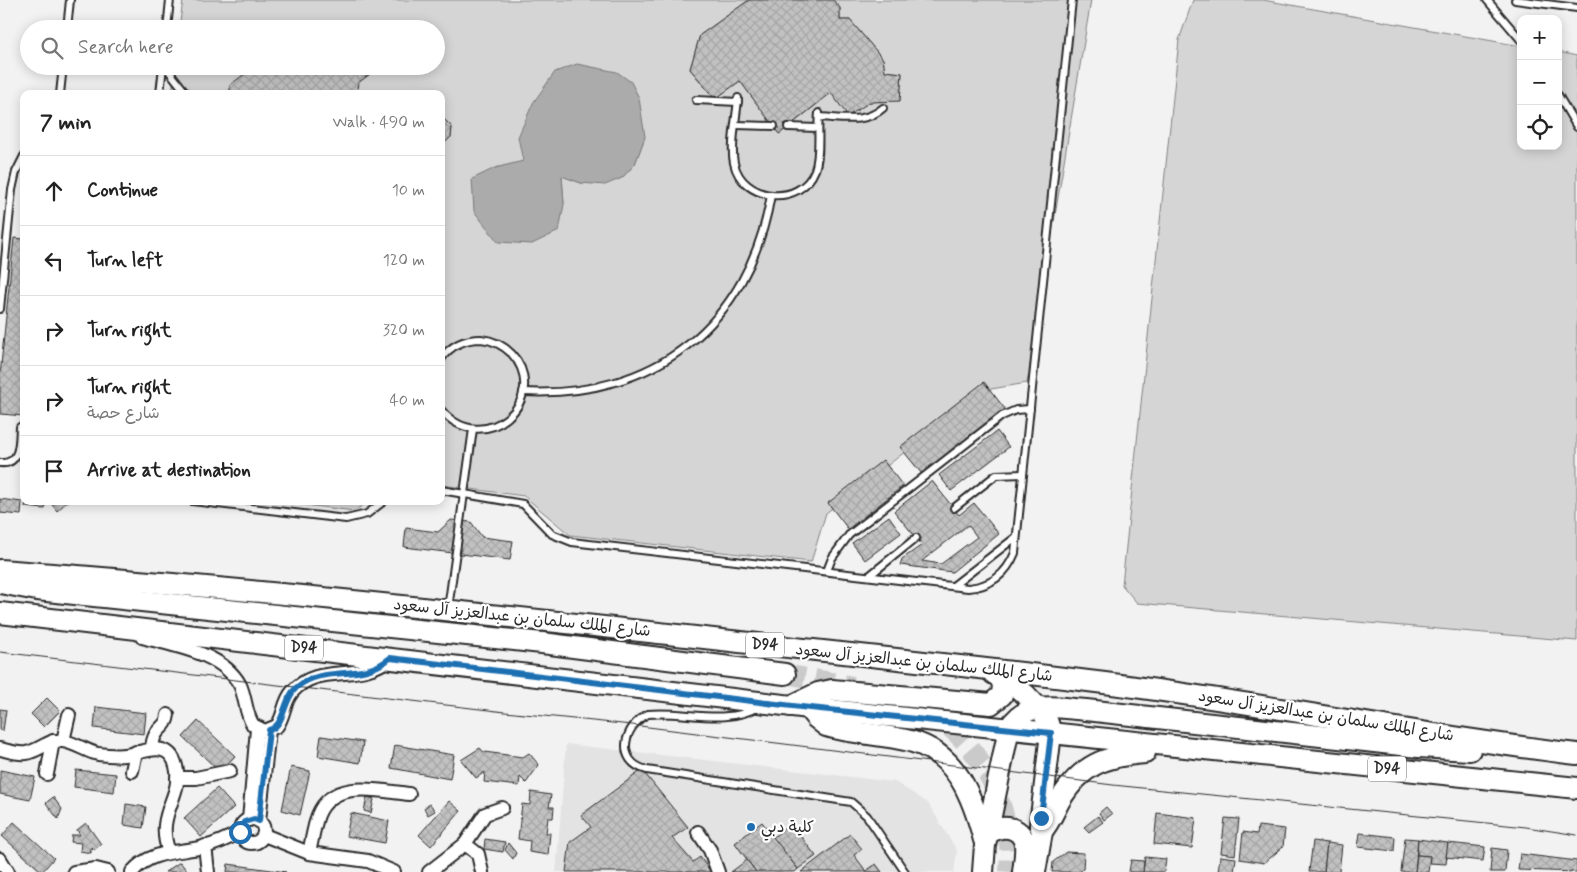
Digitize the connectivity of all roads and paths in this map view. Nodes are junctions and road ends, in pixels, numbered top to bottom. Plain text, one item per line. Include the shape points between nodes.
1 (70, 0) edge
2 (170, 0) edge
3 (1072, 0) edge
4 (1487, 0) edge
5 (1515, 0) edge
6 (1577, 8) edge
7 (68, 20) edge
8 (168, 20) edge
9 (1517, 35) edge
10 (62, 75) edge
11 (163, 75) edge
12 (171, 75) edge
13 (60, 90) edge
14 (161, 90) edge
15 (184, 90) edge
16 (696, 100) dead end
17 (1562, 102) edge
18 (883, 108) dead end
19 (736, 125) junction
20 (774, 126) dead end
21 (1577, 126) edge
22 (788, 127) dead end
23 (818, 128) junction
24 (20, 164) edge
25 (772, 195) junction
26 (0, 309) edge
27 (445, 354) edge
28 (523, 392) junction
29 (1030, 408) junction
30 (445, 414) edge
31 (20, 427) dead end
32 (474, 429) junction
33 (0, 463) edge
34 (1023, 474) junction
35 (445, 491) edge
36 (464, 494) junction
37 (226, 505) edge
38 (378, 505) edge
39 (954, 508) dead end
40 (1016, 537) junction
41 (916, 538) dead end
42 (0, 570) edge
43 (827, 572) junction
44 (869, 576) junction
45 (0, 583) edge
46 (953, 586) junction
47 (448, 610) junction
48 (0, 613) edge
49 (117, 625) junction
50 (390, 658) junction
51 (989, 672) junction
52 (786, 674) tunnel mouth
53 (764, 703) junction
54 (800, 707) junction
55 (1037, 707) junction
56 (1086, 710) junction
57 (69, 715) dead end
58 (168, 715) dead end
59 (1009, 728) junction
60 (263, 729) junction
61 (1051, 733) junction
62 (1083, 737) junction
63 (58, 741) junction
64 (152, 748) junction
65 (1527, 748) junction
66 (0, 749) edge
67 (1196, 749) junction
68 (136, 752) junction
69 (1577, 754) edge
70 (132, 771) dead end
71 (230, 771) dead end
72 (47, 774) dead end
73 (177, 778) junction
74 (1577, 788) edge
75 (409, 794) dead end
76 (502, 808) dead end
77 (254, 820) junction
78 (240, 832) junction
79 (698, 832) dead end
80 (1042, 832) junction
81 (264, 835) junction
82 (986, 839) junction
83 (465, 844) junction
84 (205, 846) junction
85 (169, 852) junction
86 (309, 852) junction
87 (0, 859) edge
88 (356, 866) edge
89 (8, 872) edge
90 (74, 872) edge
91 (108, 872) edge
92 (132, 872) edge
93 (208, 872) edge
94 (394, 872) edge
95 (429, 872) edge
96 (482, 872) edge
97 (718, 872) edge
98 (905, 872) edge
99 (983, 872) edge
100 (1024, 872) edge
101 (1035, 872) edge

1 - 7 lane
2 - 8 lane
3 - 29 lane
4 - 9 lane
5 - 6 lane
10 - 13 lane
11 - 14 lane
12 - 15 lane
16 - 19 lane via 738,100
17 - 21 lane
18 - 23 lane via 869,118 860,119 819,115
19 - 20 lane
19 - 25 lane via 734,158 737,170 753,191
22 - 23 lane
23 - 25 lane via 817,162 811,178 790,194
24 - 26 lane via 12,190
25 - 28 lane via 761,241 742,284 713,321 690,342 658,364 616,383 570,392
27 - 28 lane via 465,341 493,342 508,351 519,365
28 - 32 lane via 509,418 493,427
29 - 34 lane
29 - 43 lane via 1002,416 849,535 832,558
30 - 32 lane via 455,423
31 - 33 lane via 16,458 12,462
32 - 36 lane
34 - 39 lane via 996,476
34 - 40 lane
35 - 36 lane
36 - 43 lane via 523,504 552,534 565,540
36 - 47 lane
37 - 38 lane via 346,519 366,514
40 - 46 lane
40 - 46 lane via 1011,561 1001,576 977,587
41 - 44 lane
42 - 47 main road, شارع الملك سلمان بن عبدالعزيز آل سعود / D94 via 202,585
43 - 44 lane
44 - 46 lane
45 - 52 main road via 38,590 532,642
47 - 51 main road, شارع الملك سلمان بن عبدالعزيز آل سعود / D94
48 - 49 main road, D94
49 - 50 main road, D94
49 - 60 street via 142,638 217,662 240,686 250,721
50 - 53 main road, D94
50 - 60 street via 370,671 308,680 286,700 280,722
51 - 54 main road via 1003,685 1002,695 991,704 832,690 818,693
51 - 55 main road via 1013,684
51 - 65 main road, شارع الملك سلمان بن عبدالعزيز آل سعود / D94 via 1154,690
53 - 54 main road, D94
53 - 98 lane via 750,712 733,716 648,714 639,718 628,731 624,744 628,758 647,770 851,802 867,816
54 - 59 main road, D94
54 - 82 main road via 826,726 910,741 938,754 956,772 967,790
55 - 56 main road
55 - 59 main road via 1021,714
55 - 61 main road via 1044,714
56 - 62 main road via 1069,712 1063,719 1068,731
56 - 65 main road via 1446,749
57 - 63 street
58 - 64 street via 163,726 155,732
59 - 61 main road, D94
59 - 82 main road
60 - 77 street
61 - 62 main road, D94
61 - 80 main road via 1040,825
62 - 67 main road, D94
63 - 66 street via 26,753
63 - 68 street via 98,754
63 - 72 street
64 - 68 street
64 - 73 street via 163,750 172,757
65 - 69 main road, شارع الملك سلمان بن عبدالعزيز آل سعود / D94
67 - 74 main road, D94
67 - 80 main road via 1120,754 1097,762 1072,784
68 - 70 street
71 - 73 street
73 - 85 street via 163,823
75 - 86 street via 358,789 338,793 318,815
76 - 83 street via 485,814
77 - 78 street via 241,827
77 - 81 street via 262,825
78 - 81 street via 244,840 253,843
78 - 84 street
79 - 97 street via 710,850
80 - 101 main road
81 - 86 street
82 - 99 main road
82 - 100 main road via 1000,827 1019,834 1025,846
83 - 95 street
83 - 96 street via 478,854
84 - 85 street
84 - 93 street
85 - 92 street via 145,861
86 - 88 street
87 - 89 street
88 - 94 street via 378,864
90 - 91 street via 96,868

